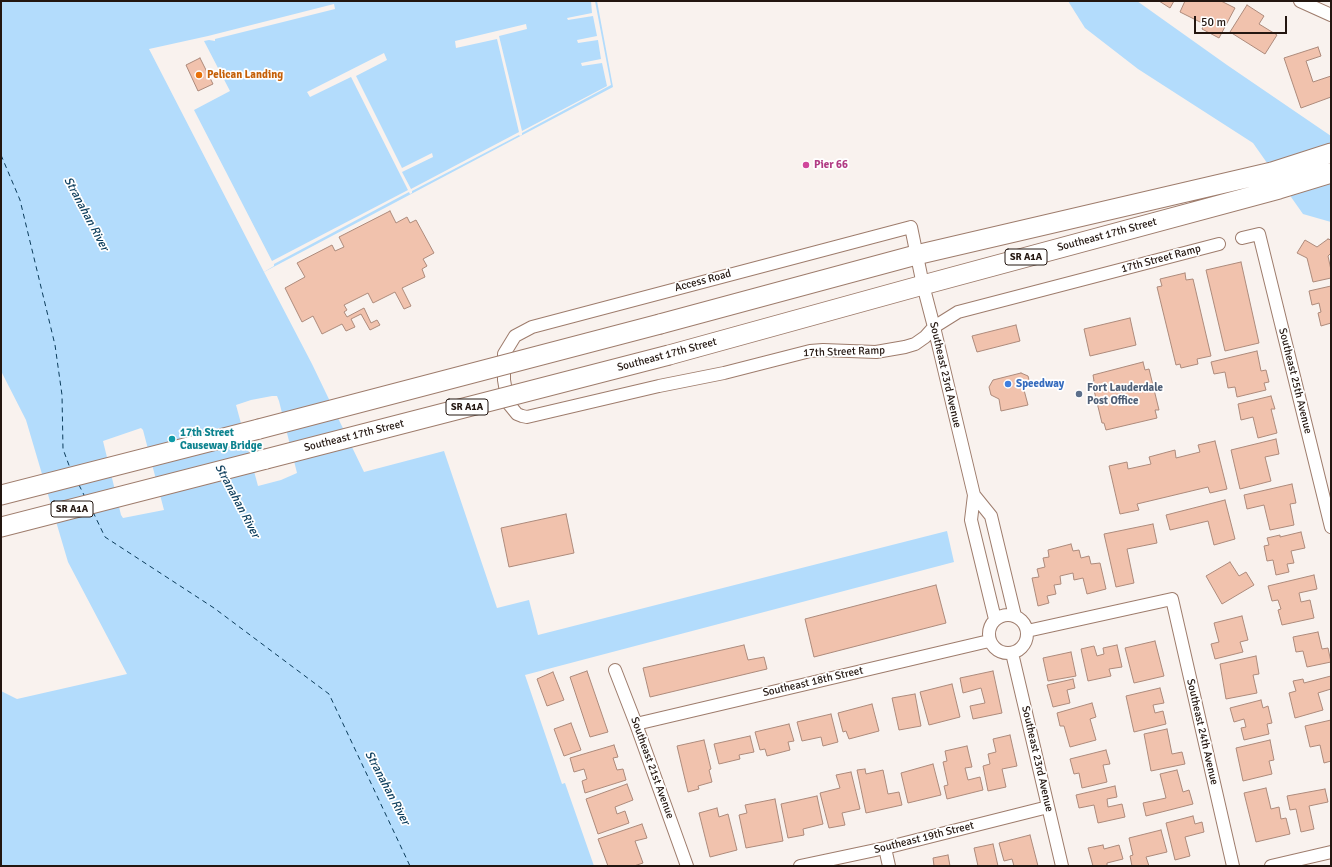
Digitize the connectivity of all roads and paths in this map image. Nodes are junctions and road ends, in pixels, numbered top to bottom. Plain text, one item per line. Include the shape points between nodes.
1 (1300, 1) edge
2 (1331, 15) edge
3 (1331, 153) edge
4 (1331, 173) edge
5 (1242, 238) dead end
6 (1219, 244) dead end
7 (916, 255) junction
8 (923, 285) junction
9 (934, 327) junction
10 (504, 380) joint
11 (1, 495) edge
12 (974, 495) junction
13 (1, 527) edge
14 (1331, 527) edge
15 (1015, 616) junction
16 (995, 619) junction
17 (1027, 631) junction
18 (990, 640) junction
19 (1012, 653) junction
20 (615, 670) dead end
21 (636, 724) junction
22 (1048, 807) junction
23 (885, 848) junction
24 (1331, 852) edge
25 (686, 866) edge
26 (800, 866) edge
27 (889, 866) edge
28 (1062, 866) edge
29 (1233, 866) edge
30 (1271, 866) edge

1 - 2 street
3 - 7 main road, Southeast 17th Street / SR A1A via 1272,172
4 - 8 main road, Southeast 17th Street / SR A1A
5 - 14 street, Southeast 25th Avenue via 1259,234
6 - 9 street, 17th Street Ramp via 958,312
7 - 8 street, Southeast 23rd Avenue
7 - 10 street, Access Road via 910,227 532,327 515,336 504,354
7 - 11 main road, Southeast 17th Street / SR A1A, bridge
8 - 9 street, Southeast 23rd Avenue
8 - 13 main road, Southeast 17th Street / SR A1A, bridge via 668,355
9 - 10 street, 17th Street Ramp via 915,344 905,347 876,352 810,351 528,417 517,414 508,403
9 - 12 street, Southeast 23rd Avenue
12 - 15 street, Southeast 23rd Avenue via 991,516
12 - 16 street, Southeast 23rd Avenue via 971,520
15 - 16 street via 1004,615
15 - 17 street via 1023,622
16 - 18 street via 989,629
17 - 19 street via 1022,647
17 - 29 street, Southeast 24th Avenue via 1172,599
18 - 19 street via 996,649
18 - 21 street, Southeast 18th Street
19 - 22 street, Southeast 23rd Avenue
20 - 21 street, Southeast 21st Avenue
21 - 25 street, Southeast 21st Avenue
22 - 23 street, Southeast 19th Street
22 - 28 street, Southeast 23rd Avenue
23 - 26 street, Southeast 19th Street
23 - 27 street
24 - 30 street

